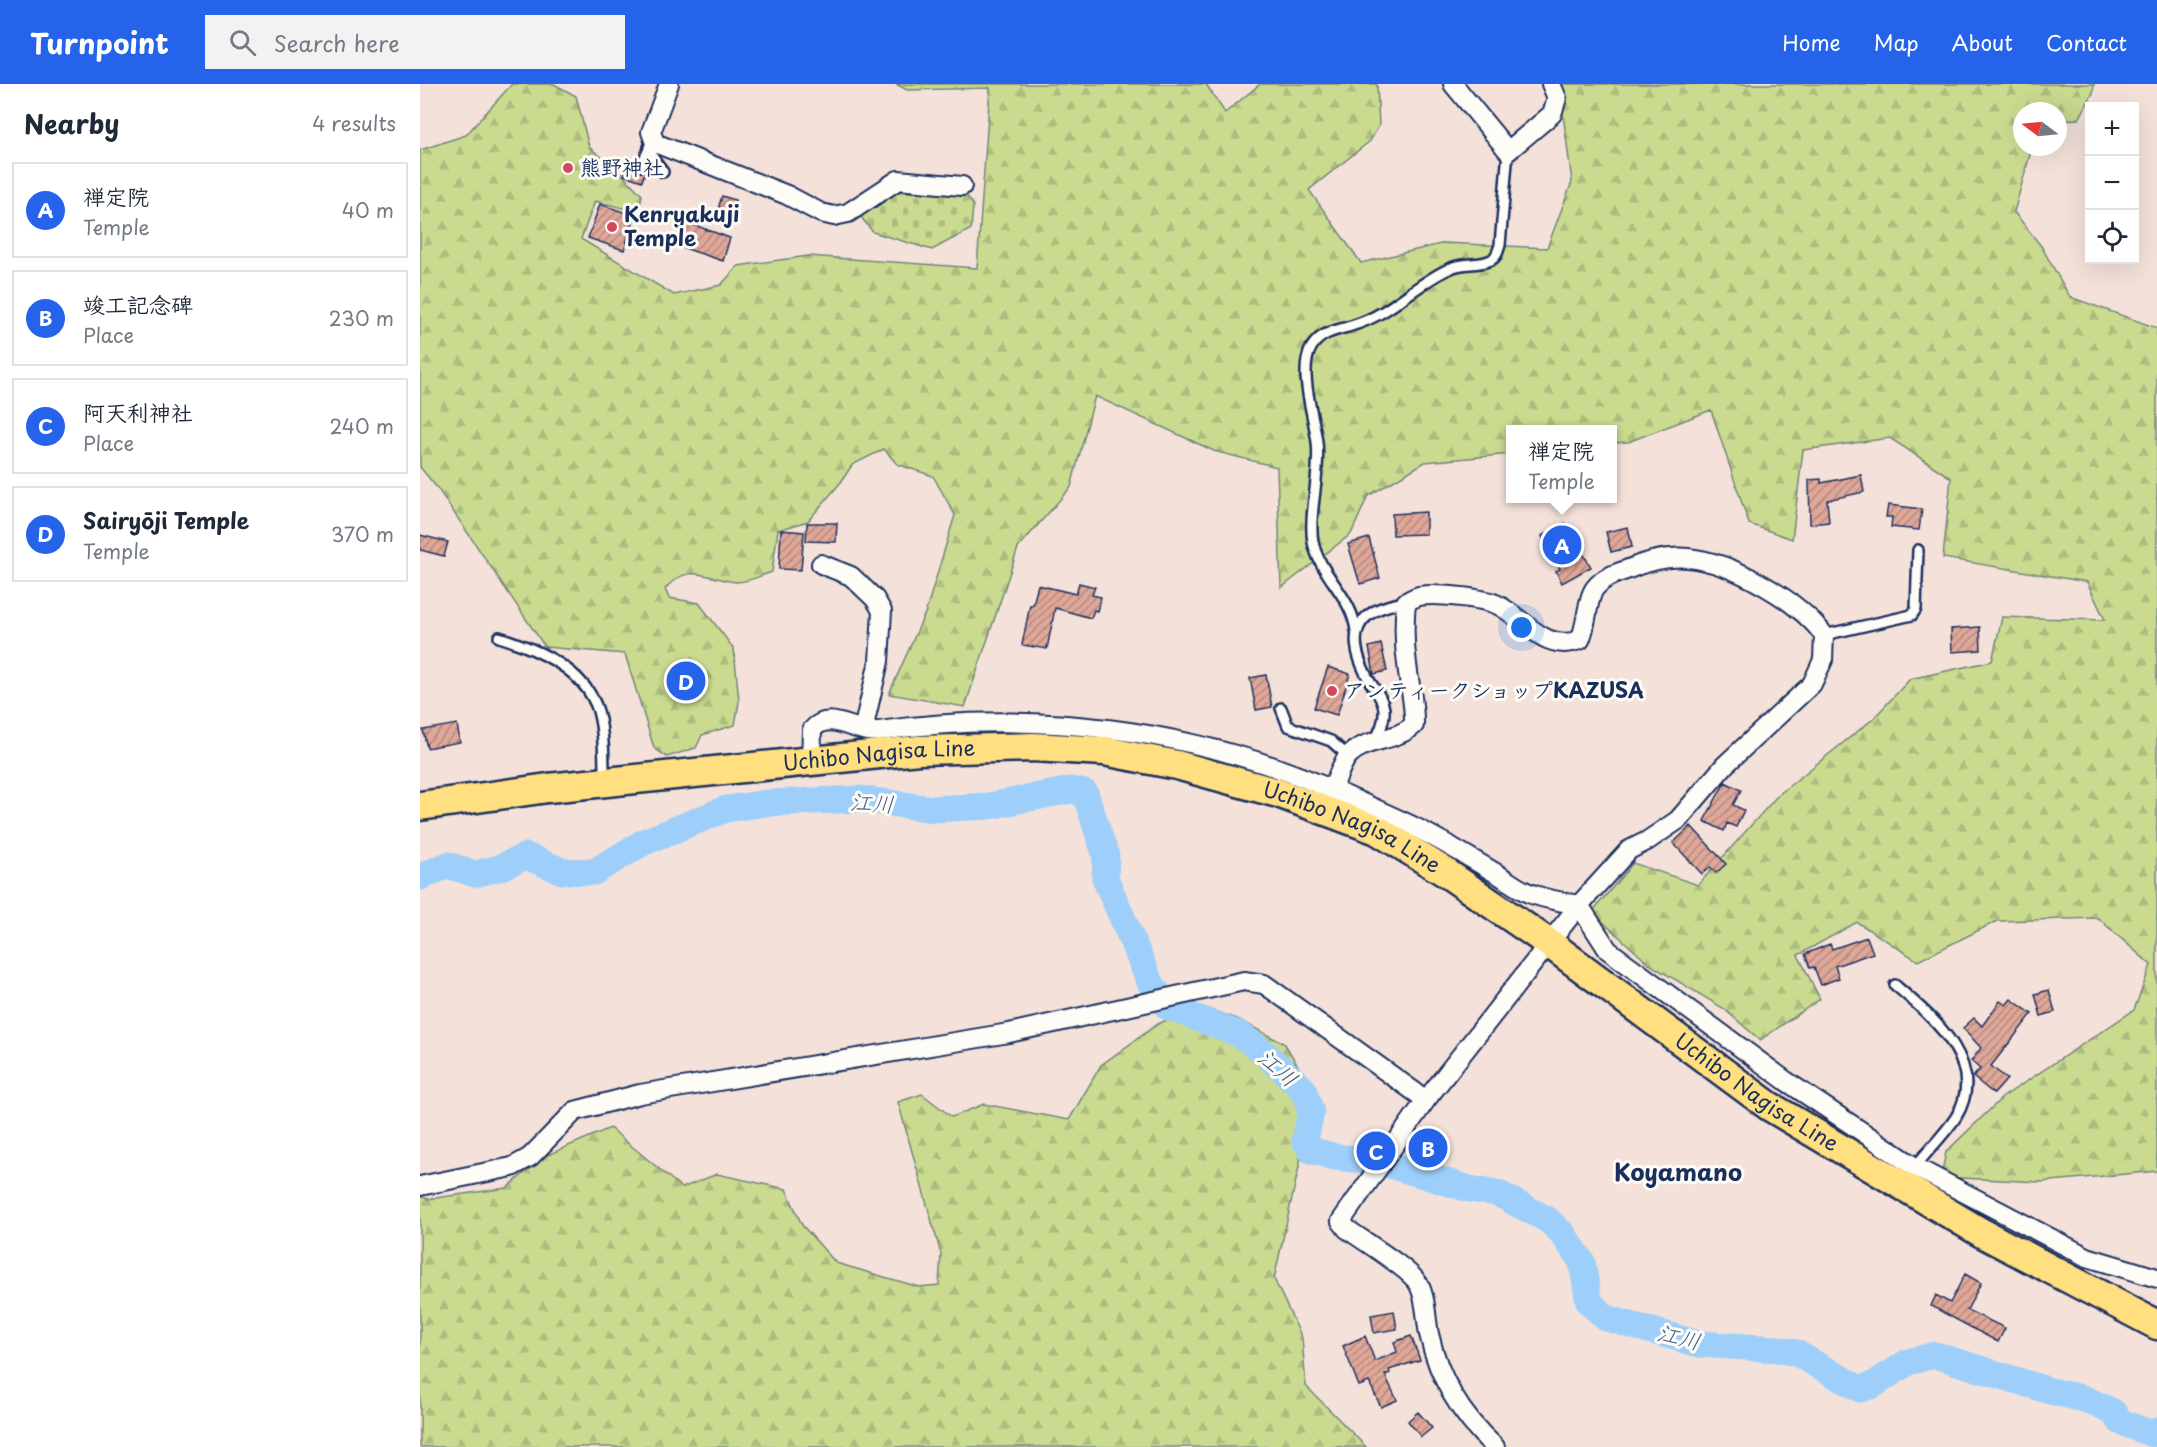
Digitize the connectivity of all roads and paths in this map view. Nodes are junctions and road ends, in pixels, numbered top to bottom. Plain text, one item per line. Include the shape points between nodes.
1 (669, 84) edge
2 (1551, 84) edge
3 (1458, 86) edge
4 (651, 144) junction
5 (1508, 151) junction
6 (641, 166) dead end
7 (663, 172) dead end
8 (962, 186) dead end
9 (1918, 550) dead end
10 (821, 564) dead end
11 (1406, 603) junction
12 (1356, 631) junction
13 (1824, 635) junction
14 (499, 637) dead end
15 (1281, 708) dead end
16 (863, 730) junction
17 (1374, 742) junction
18 (1348, 756) junction
19 (811, 761) junction
20 (604, 783) junction
21 (1332, 790) junction
22 (420, 806) edge
23 (1579, 905) junction
24 (1550, 944) junction
25 (1895, 985) dead end
26 (1426, 1100) junction
27 (1915, 1167) junction
28 (420, 1186) edge
29 (2157, 1278) edge
30 (2157, 1325) edge
31 (1495, 1447) edge

1 - 4 street via 651,132
2 - 5 street via 1557,98 1552,114
3 - 5 street
4 - 6 lane
4 - 7 lane via 654,160
4 - 8 street via 834,216 848,213 898,180
5 - 12 lane via 1497,256 1490,261 1449,268 1388,310 1322,335 1311,348 1306,363 1319,461 1313,542 1354,618
9 - 13 lane via 1916,609 1912,615
10 - 16 street via 851,576 882,611 879,661
11 - 12 lane via 1379,607 1358,623
11 - 13 street via 1418,596 1497,604 1538,636 1569,644 1580,640 1586,629 1593,590 1608,577 1665,558 1689,558 1737,572 1771,591 1813,621
11 - 17 street via 1414,725 1402,735
12 - 17 lane via 1363,666 1384,706 1381,730
13 - 23 street via 1823,660 1812,684 1725,765 1677,820 1629,850
14 - 20 lane via 550,658 592,696 598,713
15 - 18 lane via 1288,726 1331,741
16 - 19 street via 829,720 819,722 812,730
16 - 21 street via 993,723 1131,733 1240,756
17 - 18 street
18 - 21 street
19 - 20 highway, Uchibo Nagisa Line
19 - 24 highway, Uchibo Nagisa Line via 919,750 1033,747 1104,751 1177,765 1278,793 1377,830
20 - 22 highway, Uchibo Nagisa Line
21 - 23 street via 1410,825 1533,895
23 - 24 street
23 - 27 street via 1608,950 1786,1081
24 - 26 street
24 - 30 highway, Uchibo Nagisa Line via 1769,1106 1982,1233
25 - 27 lane via 1940,1024 1962,1059 1967,1087 1956,1116
26 - 28 street via 1264,984 1244,981 1009,1033 640,1094 590,1106 575,1111 530,1157 512,1167
26 - 31 street via 1341,1221 1419,1284 1434,1354 1448,1389
27 - 29 street via 2087,1257

